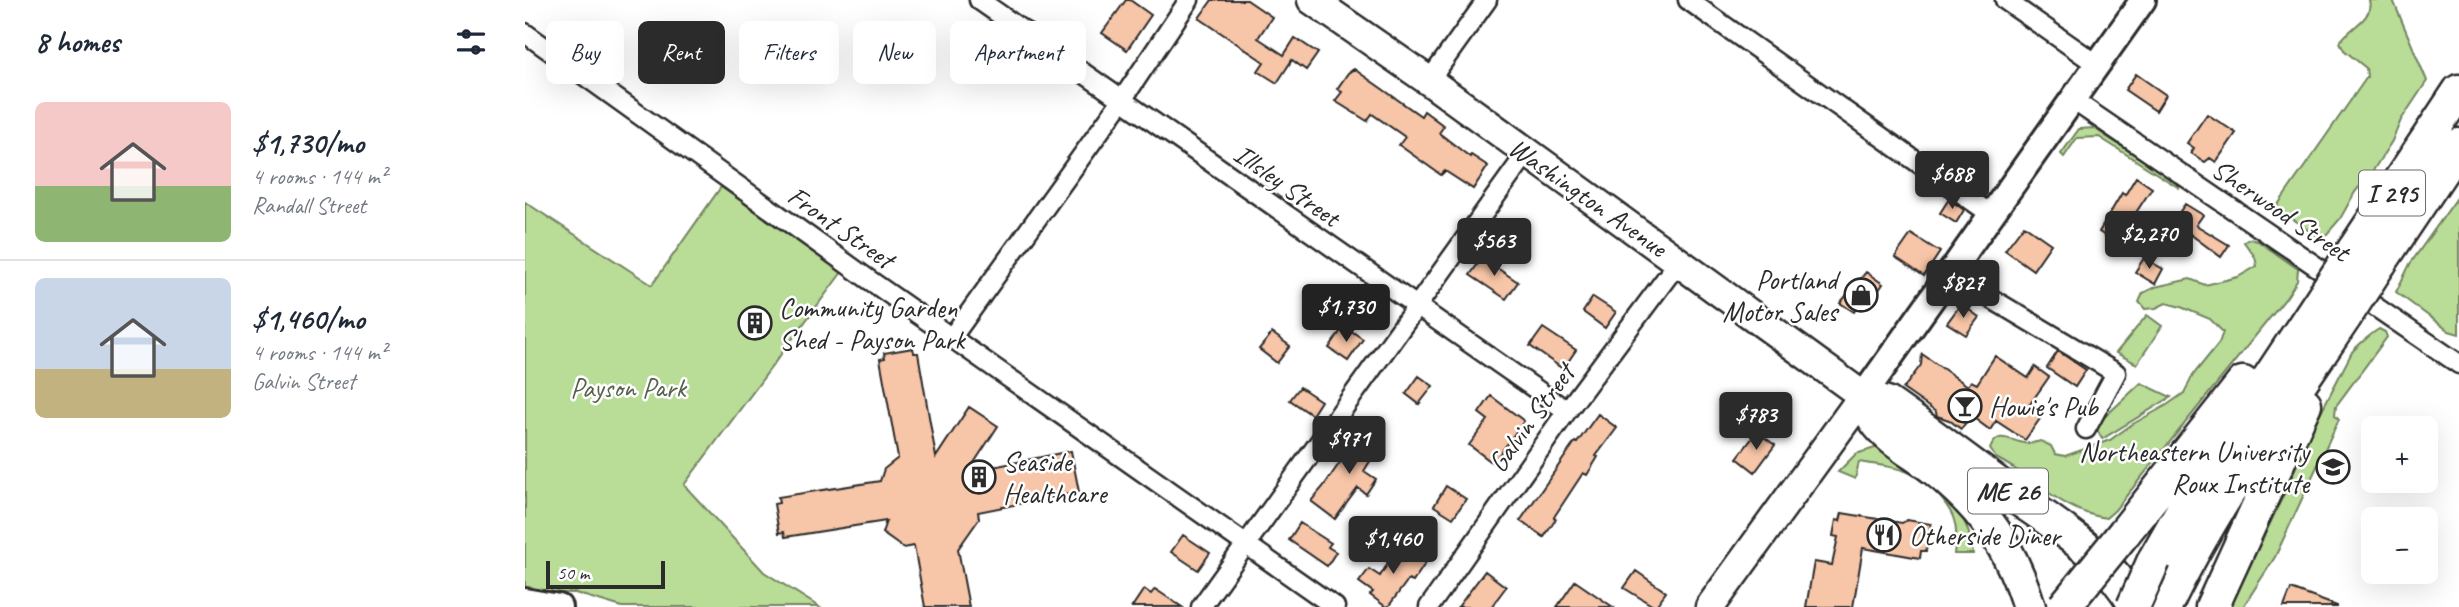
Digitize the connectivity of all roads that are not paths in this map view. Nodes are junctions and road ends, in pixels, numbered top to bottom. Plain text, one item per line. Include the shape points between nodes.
1 (979, 0) edge
2 (1189, 0) edge
3 (1312, 0) edge
4 (1487, 0) edge
5 (1688, 0) edge
6 (2005, 0) edge
7 (2143, 0) edge
8 (525, 33) edge
9 (2098, 65) junction
10 (1429, 81) junction
11 (2459, 91) edge
12 (1122, 100) junction
13 (2073, 100) junction
14 (2444, 149) edge
15 (1526, 154) junction
16 (1992, 215) junction
17 (1679, 261) junction
18 (1950, 274) junction
19 (2334, 306) junction
20 (1417, 308) junction
21 (952, 337) junction
22 (2459, 364) edge
23 (1863, 396) junction
24 (1566, 411) junction
25 (2086, 429) dead end
26 (1774, 521) junction
27 (1247, 544) junction
28 (2170, 597) edge
29 (525, 601) edge
30 (559, 607) edge
31 (1201, 607) edge
32 (1335, 607) edge
33 (1429, 607) edge
34 (1710, 607) edge
35 (1728, 607) edge
36 (2029, 607) edge
37 (2064, 607) edge
38 (2134, 607) edge
39 (2213, 607) edge

1 - 12 street, Illsley Street
2 - 12 street
3 - 10 main road, Washington Avenue / ME 26
4 - 10 street
5 - 16 street
6 - 9 street
7 - 9 main road
8 - 21 street, Front Street
9 - 13 main road
10 - 15 main road, Washington Avenue / ME 26
11 - 14 highway, I 295
12 - 20 street, Illsley Street
12 - 21 street
13 - 16 main road
13 - 22 street, Sherwood Street
14 - 19 highway, I 295, bridge
15 - 17 main road, Washington Avenue / ME 26
15 - 20 street
16 - 18 main road
17 - 23 main road, Washington Avenue / ME 26
17 - 24 street, Galvin Street
18 - 23 main road
18 - 25 street via 2116,373
19 - 28 highway, I 295
19 - 37 highway, bridge via 2308,306 2281,335
19 - 38 highway, I 295, bridge via 2190,497
19 - 39 highway
20 - 24 street, Illsley Street
20 - 27 street
21 - 27 street, Front Street
23 - 26 main road
23 - 36 highway, ME 26 via 1875,421 1937,471 1988,522 2002,540
23 - 38 highway, ME 26 via 1887,403 2071,535 2108,568
24 - 33 street, Galvin Street
26 - 34 main road
26 - 35 main road
27 - 31 street
27 - 32 street, Front Street
29 - 30 main road

